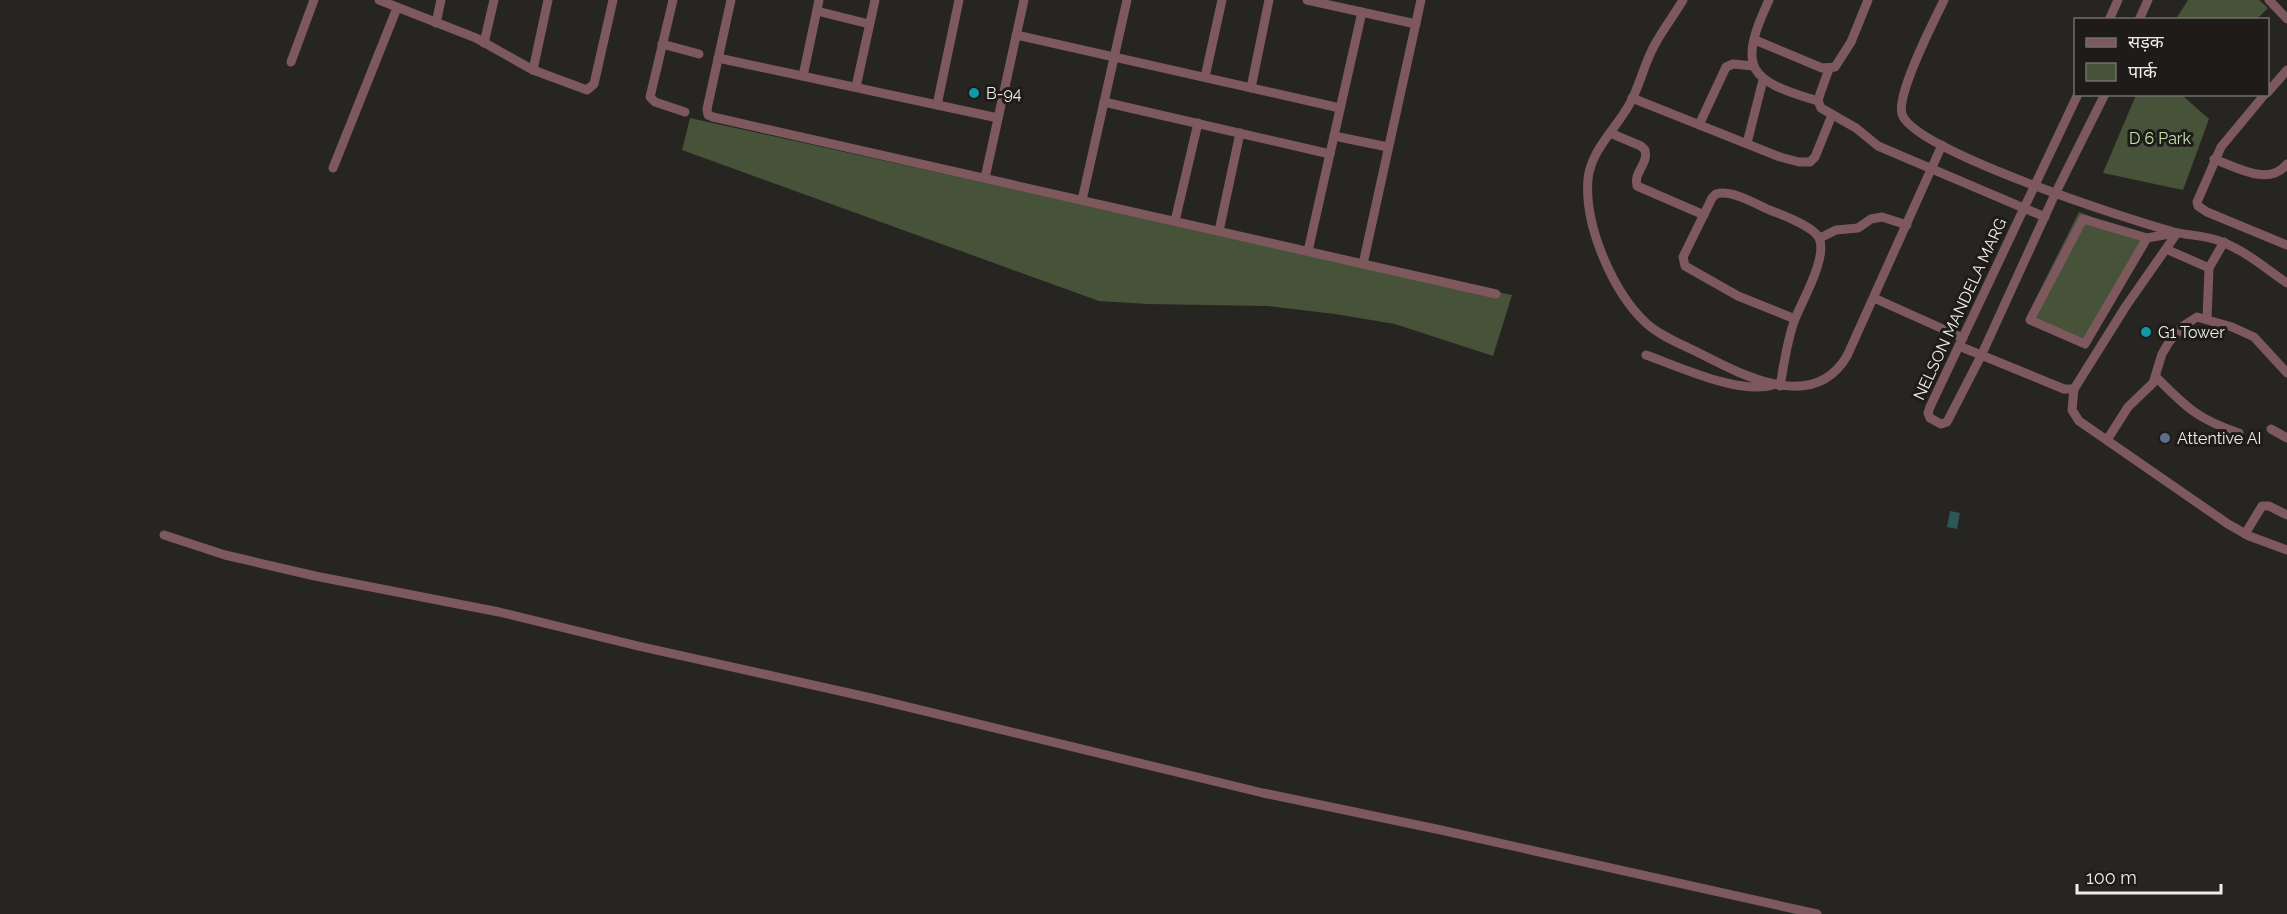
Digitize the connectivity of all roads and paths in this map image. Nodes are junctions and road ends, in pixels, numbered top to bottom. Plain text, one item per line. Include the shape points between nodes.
1 (314, 0) edge
2 (441, 0) edge
3 (494, 0) edge
4 (548, 0) edge
5 (613, 0) edge
6 (673, 0) edge
7 (731, 0) edge
8 (819, 0) edge
9 (875, 0) edge
10 (959, 0) edge
11 (1024, 0) edge
12 (1127, 0) edge
13 (1222, 0) edge
14 (1269, 0) edge
15 (1307, 0) edge
16 (1421, 0) edge
17 (1683, 0) edge
18 (1769, 0) edge
19 (1868, 0) edge
20 (1944, 0) edge
21 (2118, 0) edge
22 (2148, 0) edge
23 (2268, 0) edge
24 (389, 3) edge
25 (817, 11) junction
26 (1362, 12) junction
27 (2110, 18) edge
28 (2140, 18) edge
29 (2287, 19) edge
30 (436, 23) junction
31 (869, 24) junction
32 (1416, 24) junction
33 (1017, 35) junction
34 (1755, 40) junction
35 (484, 43) junction
36 (662, 44) junction
37 (699, 54) dead end
38 (1114, 57) junction
39 (718, 58) junction
40 (291, 62) dead end
41 (1753, 66) junction
42 (1829, 69) junction
43 (533, 70) junction
44 (2287, 70) edge
45 (803, 76) junction
46 (1205, 77) junction
47 (1763, 80) junction
48 (856, 87) junction
49 (1251, 88) junction
50 (2269, 90) edge
51 (2077, 96) edge
52 (2104, 96) edge
53 (2263, 96) edge
54 (1632, 98) junction
55 (1818, 101) junction
56 (1104, 102) junction
57 (937, 105) junction
58 (1340, 108) junction
59 (685, 112) dead end
60 (1832, 115) junction
61 (998, 118) junction
62 (1198, 123) junction
63 (1699, 125) junction
64 (1240, 133) junction
65 (1610, 133) junction
66 (1334, 136) junction
67 (1747, 143) junction
68 (1942, 145) junction
69 (1388, 147) junction
70 (1330, 154) junction
71 (2214, 159) junction
72 (2287, 164) edge
73 (333, 168) dead end
74 (1932, 170) junction
75 (984, 178) junction
76 (2033, 186) junction
77 (2055, 194) junction
78 (1082, 200) junction
79 (2024, 208) junction
80 (1704, 215) junction
81 (2045, 217) junction
82 (1175, 221) junction
83 (1907, 225) junction
84 (1219, 231) junction
85 (2177, 233) junction
86 (1820, 238) junction
87 (2147, 238) junction
88 (2224, 242) junction
89 (2287, 245) edge
90 (2166, 249) junction
91 (1308, 251) junction
92 (1363, 264) junction
93 (2209, 268) junction
94 (2287, 284) edge
95 (1496, 294) dead end
96 (1874, 298) junction
97 (1795, 319) junction
98 (2207, 319) junction
99 (1961, 342) junction
100 (1646, 355) dead end
101 (1981, 356) junction
102 (2287, 374) edge
103 (2156, 377) junction
104 (1777, 386) junction
105 (2074, 389) junction
106 (2271, 429) dead end
107 (2239, 433) dead end
108 (2287, 438) edge
109 (2107, 440) junction
110 (2287, 515) edge
111 (2245, 534) junction
112 (164, 535) dead end
113 (2287, 550) edge
114 (1817, 914) edge

1 - 40 street
2 - 30 street
3 - 35 street
4 - 43 street
5 - 43 street via 591,88 582,90
6 - 36 street
7 - 39 street
8 - 25 street
9 - 31 street
10 - 57 street
11 - 33 street
12 - 38 street
13 - 46 street
14 - 49 street
15 - 26 street
16 - 32 street
17 - 54 street via 1652,50
18 - 34 street
19 - 42 street via 1844,57
20 - 68 street via 1915,62 1901,107 1912,128
21 - 27 street
22 - 28 street
23 - 29 street
24 - 30 street
24 - 73 street
25 - 31 street
25 - 45 street
26 - 32 street
26 - 58 street
30 - 35 street
31 - 48 street
32 - 69 street
33 - 38 street
33 - 61 street
34 - 41 street
34 - 42 street
35 - 43 street
36 - 37 street
36 - 59 street via 650,97
38 - 46 street
38 - 56 street
39 - 45 street
39 - 75 street via 707,109 713,117
41 - 47 street
41 - 63 street via 1733,63 1726,67
42 - 55 street
44 - 50 street
45 - 48 street
46 - 49 street
47 - 55 street
47 - 67 street
48 - 57 street
49 - 58 street
51 - 76 street, NELSON MANDELA MARG
52 - 77 street, NELSON MANDELA MARG
53 - 71 street
54 - 63 street
54 - 65 street
55 - 60 street
56 - 62 street
56 - 78 street
57 - 61 street
58 - 66 street
60 - 67 street via 1810,162 1780,157
60 - 74 street via 1878,146
61 - 75 street
62 - 64 street
62 - 82 street
63 - 67 street
64 - 70 street
64 - 84 street
65 - 80 street via 1645,150 1646,159 1636,177 1636,186
65 - 104 street via 1590,168 1589,208 1602,254 1627,301 1647,325 1660,333
66 - 69 street
66 - 70 street
68 - 74 street
68 - 76 street
69 - 92 street
70 - 91 street
71 - 72 street via 2266,176 2278,174
71 - 89 street via 2198,206
74 - 79 street
74 - 83 street
75 - 78 street
76 - 77 street
76 - 79 street, NELSON MANDELA MARG
77 - 81 street, NELSON MANDELA MARG
77 - 85 street
78 - 82 street
79 - 81 street
79 - 99 street, NELSON MANDELA MARG
80 - 86 street via 1716,194 1728,193 1791,220
80 - 97 street via 1683,257 1685,266 1738,296
81 - 101 street, NELSON MANDELA MARG
82 - 84 street
83 - 86 street via 1882,217
83 - 96 street
84 - 91 street
85 - 87 street
85 - 88 street
85 - 90 street
86 - 97 street via 1817,268
87 - 87 street via 2084,219 2030,320 2085,344
88 - 93 street
88 - 94 street
90 - 93 street
90 - 105 street
91 - 92 street
92 - 95 street
93 - 98 street
96 - 99 street
96 - 104 street via 1847,356 1836,370 1809,384
97 - 104 street
98 - 102 street via 2254,337
98 - 103 street via 2193,318 2175,334 2164,348
99 - 101 street
99 - 101 street, NELSON MANDELA MARG via 1928,413 1930,418 1947,423
100 - 104 street via 1737,386
101 - 105 street via 2061,388
103 - 107 street via 2198,416
103 - 109 street via 2128,407
105 - 109 street via 2075,416
106 - 108 street
109 - 111 street
110 - 111 street via 2269,506 2262,507
111 - 113 street
112 - 114 street via 248,561 499,612 1263,793

